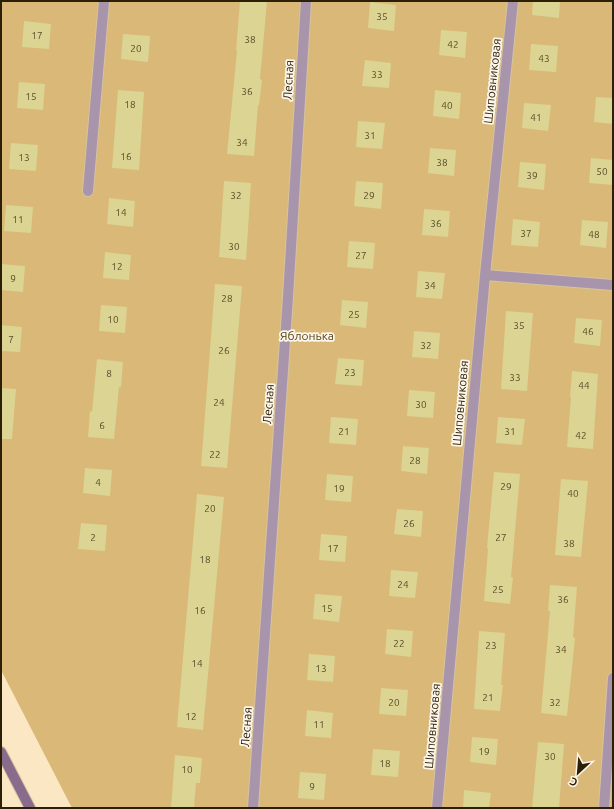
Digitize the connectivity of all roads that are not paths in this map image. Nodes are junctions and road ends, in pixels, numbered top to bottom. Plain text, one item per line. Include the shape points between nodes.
1 (104, 1) edge
2 (306, 1) edge
3 (513, 1) edge
4 (88, 191) dead end
5 (485, 275) junction
6 (613, 286) edge
7 (613, 678) edge
8 (1, 752) edge
9 (30, 808) edge
10 (253, 808) edge
11 (438, 808) edge
12 (604, 808) edge

1 - 4 street
2 - 10 street, Лесная
3 - 5 street, Шиповниковая
5 - 6 street
5 - 11 street, Шиповниковая
7 - 12 street
8 - 9 main road

